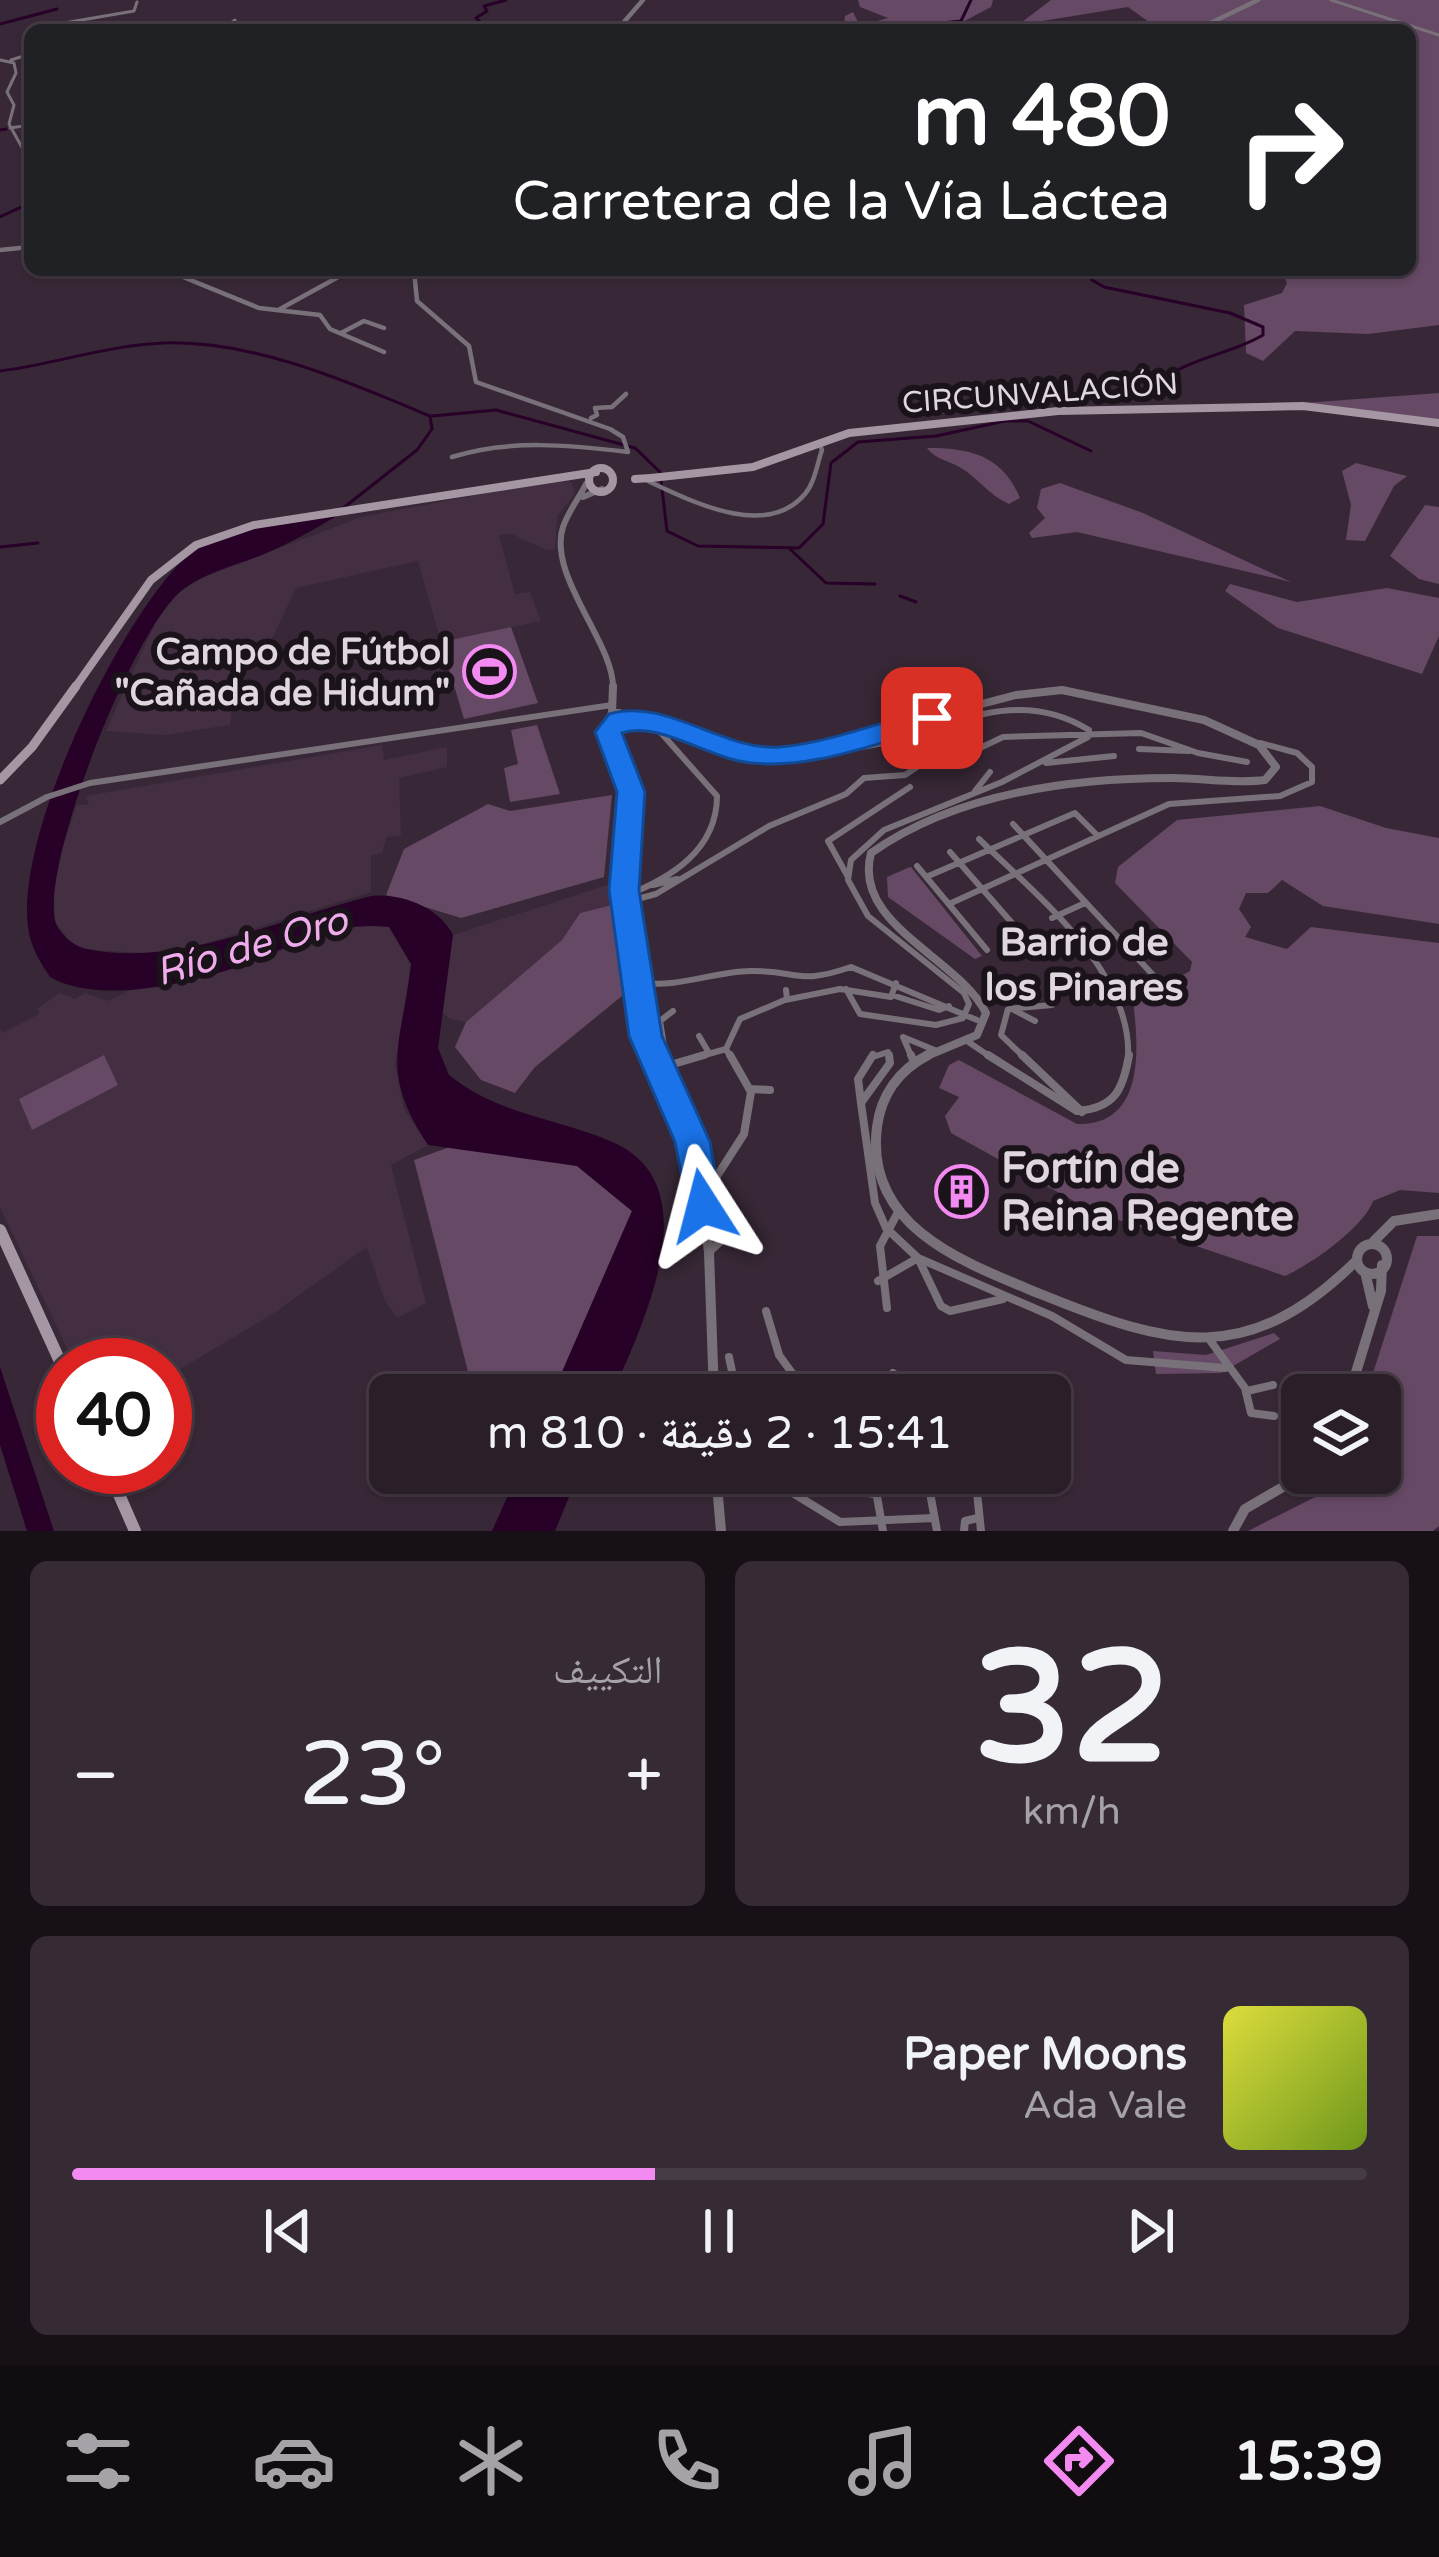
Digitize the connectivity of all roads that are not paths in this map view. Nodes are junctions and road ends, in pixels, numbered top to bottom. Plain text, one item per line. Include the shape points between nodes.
1 (643, 0) edge
2 (1258, 0) edge
3 (1331, 0) edge
4 (137, 2) edge
5 (235, 20) dead end
6 (64, 24) edge
7 (230, 24) edge
8 (622, 24) edge
9 (1208, 24) edge
10 (1405, 24) edge
11 (4, 61) edge
12 (24, 125) edge
13 (10, 128) junction
14 (24, 151) edge
15 (182, 276) edge
16 (340, 276) edge
17 (414, 276) edge
18 (277, 311) junction
19 (384, 328) dead end
20 (341, 333) junction
21 (384, 352) dead end
22 (626, 394) dead end
23 (587, 419) junction
24 (1439, 423) edge
25 (819, 442) junction
26 (452, 458) dead end
27 (596, 472) junction
28 (615, 476) junction
29 (546, 478) junction
30 (637, 478) junction
31 (654, 482) junction
32 (586, 483) junction
33 (607, 488) junction
34 (577, 501) junction
35 (613, 718) junction
36 (650, 723) junction
37 (1089, 730) junction
38 (1250, 740) junction
39 (823, 748) junction
40 (1282, 748) junction
41 (1139, 749) dead end
42 (1198, 753) junction
43 (1270, 754) junction
44 (1114, 756) dead end
45 (1247, 762) dead end
46 (1042, 764) junction
47 (990, 772) dead end
48 (0, 780) edge
49 (910, 787) dead end
50 (899, 791) junction
51 (974, 794) junction
52 (909, 802) dead end
53 (0, 822) edge
54 (1013, 824) dead end
55 (1023, 835) junction
56 (1099, 837) junction
57 (979, 838) dead end
58 (826, 845) junction
59 (990, 849) junction
60 (950, 852) dead end
61 (1047, 860) junction
62 (823, 862) dead end
63 (959, 862) junction
64 (917, 866) dead end
65 (1013, 875) junction
66 (926, 877) junction
67 (681, 878) junction
68 (849, 878) junction
69 (653, 885) junction
70 (982, 889) junction
71 (625, 899) junction
72 (1085, 903) junction
73 (949, 904) junction
74 (1052, 918) junction
75 (912, 942) junction
76 (987, 950) dead end
77 (1039, 954) dead end
78 (1153, 975) dead end
79 (638, 982) junction
80 (896, 982) junction
81 (660, 986) junction
82 (846, 989) junction
83 (892, 995) junction
84 (1054, 997) dead end
85 (640, 1001) junction
86 (949, 1006) junction
87 (1011, 1010) junction
88 (673, 1011) dead end
89 (966, 1012) junction
90 (976, 1020) dead end
91 (1035, 1021) dead end
92 (991, 1028) dead end
93 (1001, 1034) junction
94 (699, 1036) dead end
95 (967, 1040) junction
96 (726, 1049) junction
97 (937, 1051) junction
98 (710, 1054) junction
99 (914, 1062) junction
100 (662, 1067) junction
101 (753, 1070) dead end
102 (749, 1085) junction
103 (770, 1090) dead end
104 (861, 1104) junction
105 (1082, 1112) junction
106 (863, 1123) junction
107 (877, 1126) junction
108 (897, 1214) junction
109 (1439, 1214) edge
110 (1404, 1218) junction
111 (886, 1228) junction
112 (0, 1230) edge
113 (1374, 1241) junction
114 (1387, 1250) junction
115 (709, 1252) junction
116 (918, 1258) junction
117 (1382, 1265) junction
118 (1361, 1270) junction
119 (878, 1281) junction
120 (1007, 1298) junction
121 (1373, 1307) junction
122 (887, 1308) dead end
123 (766, 1311) dead end
124 (1209, 1337) junction
125 (49, 1338) edge
126 (729, 1357) dead end
127 (1226, 1368) junction
128 (713, 1374) edge
129 (733, 1374) edge
130 (793, 1374) edge
131 (1354, 1374) edge
132 (1273, 1385) dead end
133 (1246, 1391) junction
134 (1274, 1416) dead end
135 (1281, 1488) edge
136 (119, 1494) edge
137 (719, 1494) edge
138 (794, 1494) edge
139 (875, 1494) edge
140 (976, 1494) edge
141 (931, 1498) dead end
142 (978, 1518) junction
143 (935, 1525) edge
144 (882, 1526) edge
145 (135, 1531) edge
146 (722, 1531) edge
147 (964, 1531) edge
148 (981, 1531) edge
149 (1233, 1531) edge

1 - 8 street
2 - 9 street
3 - 10 street
4 - 6 street via 134,11
5 - 7 street
11 - 13 street via 16,73 7,92
12 - 13 street
13 - 14 street
15 - 18 street
16 - 18 street
17 - 23 street via 416,301 469,346 476,382
18 - 20 street via 320,315
19 - 20 street via 364,321
20 - 21 street
22 - 23 street
23 - 26 street via 625,441 625,455 592,446 483,447
24 - 25 main road, CIRCUNVALACIÓN via 1321,406 1127,408
25 - 31 main road, CIRCUNVALACIÓN via 753,467
25 - 31 street via 811,484 782,510 729,512
27 - 28 main road
27 - 29 main road
27 - 32 main road
28 - 30 main road
28 - 33 main road
29 - 32 main road
29 - 48 main road via 213,537 158,572
30 - 31 main road, CIRCUNVALACIÓN, bridge
30 - 33 main road, CIRCUNVALACIÓN
32 - 33 main road
32 - 34 street
33 - 34 street
34 - 35 street via 562,524 568,576 612,666
35 - 36 street
35 - 53 street via 78,786
35 - 71 street via 631,792
36 - 39 street via 754,755
36 - 69 street via 719,802 712,838
37 - 39 street via 1048,713 995,710 857,748
37 - 42 street via 1152,734
37 - 46 street
37 - 67 street via 998,737 958,758 928,759 905,775 864,778
38 - 39 street via 1192,716 1049,689
38 - 40 street
38 - 43 street
40 - 43 street
40 - 56 street via 1312,767 1308,786 1259,799 1179,801
41 - 42 street
42 - 45 street
43 - 75 street via 1275,772 1258,782 1064,785 968,808 886,842 867,860 866,891
44 - 46 street
46 - 51 street
47 - 51 street
49 - 50 street
50 - 52 street
50 - 58 street
51 - 68 street via 881,830 857,851
54 - 55 street
55 - 56 street via 1075,813
55 - 59 street
55 - 61 street
56 - 61 street
57 - 59 street
58 - 62 street
58 - 68 street
59 - 63 street
59 - 65 street
60 - 63 street
61 - 65 street
61 - 72 street
63 - 66 street
63 - 70 street
64 - 66 street
65 - 70 street
65 - 74 street
66 - 73 street
67 - 69 street
67 - 71 street via 656,894
68 - 75 street via 861,907
69 - 71 street
70 - 73 street
70 - 77 street
71 - 79 street
72 - 74 street
72 - 78 street
73 - 76 street
74 - 105 street via 1115,989 1126,1039 1121,1092
75 - 89 street via 964,993
75 - 95 street via 981,997 986,1022
79 - 81 street
79 - 85 street
80 - 81 street via 851,967 811,981 751,970
80 - 83 street
80 - 86 street
81 - 85 street
82 - 83 street
82 - 89 street via 860,1014 939,1028
82 - 96 street via 785,995 740,1019
83 - 86 street
84 - 87 street via 1052,1005
85 - 100 street
86 - 89 street
87 - 91 street
87 - 93 street
88 - 100 street via 661,1021
89 - 90 street
92 - 93 street
93 - 105 street
94 - 98 street
95 - 97 street
95 - 105 street via 1059,1107
96 - 98 street
96 - 102 street
97 - 99 street
97 - 99 street via 919,1041 906,1050
98 - 100 street
99 - 107 street via 892,1084
100 - 115 street via 694,1149
101 - 102 street
102 - 103 street
102 - 115 street via 744,1135 717,1176 720,1242
104 - 104 street via 890,1063 888,1052 863,1064
104 - 106 street
106 - 107 street
106 - 111 street via 868,1176
107 - 108 street via 879,1172
108 - 111 street
108 - 124 street via 928,1245 988,1273 1139,1332
109 - 110 street
110 - 113 street
110 - 114 street
111 - 116 street
111 - 119 street
112 - 125 main road
113 - 114 street
113 - 118 street
114 - 117 street
115 - 128 street
116 - 119 street
116 - 120 street
116 - 120 street via 950,1311
117 - 118 street via 1375,1275
117 - 121 street
118 - 121 street
118 - 124 street via 1288,1314
119 - 122 street
120 - 127 street via 1138,1365
121 - 131 street
123 - 130 street
124 - 127 street
126 - 129 street
127 - 133 street
132 - 133 street
133 - 134 street via 1251,1413
135 - 149 street via 1244,1509
136 - 145 main road
137 - 146 street
138 - 144 street via 840,1522
139 - 144 street
140 - 142 street
141 - 143 street
142 - 147 street via 965,1521
142 - 148 street
143 - 144 street

